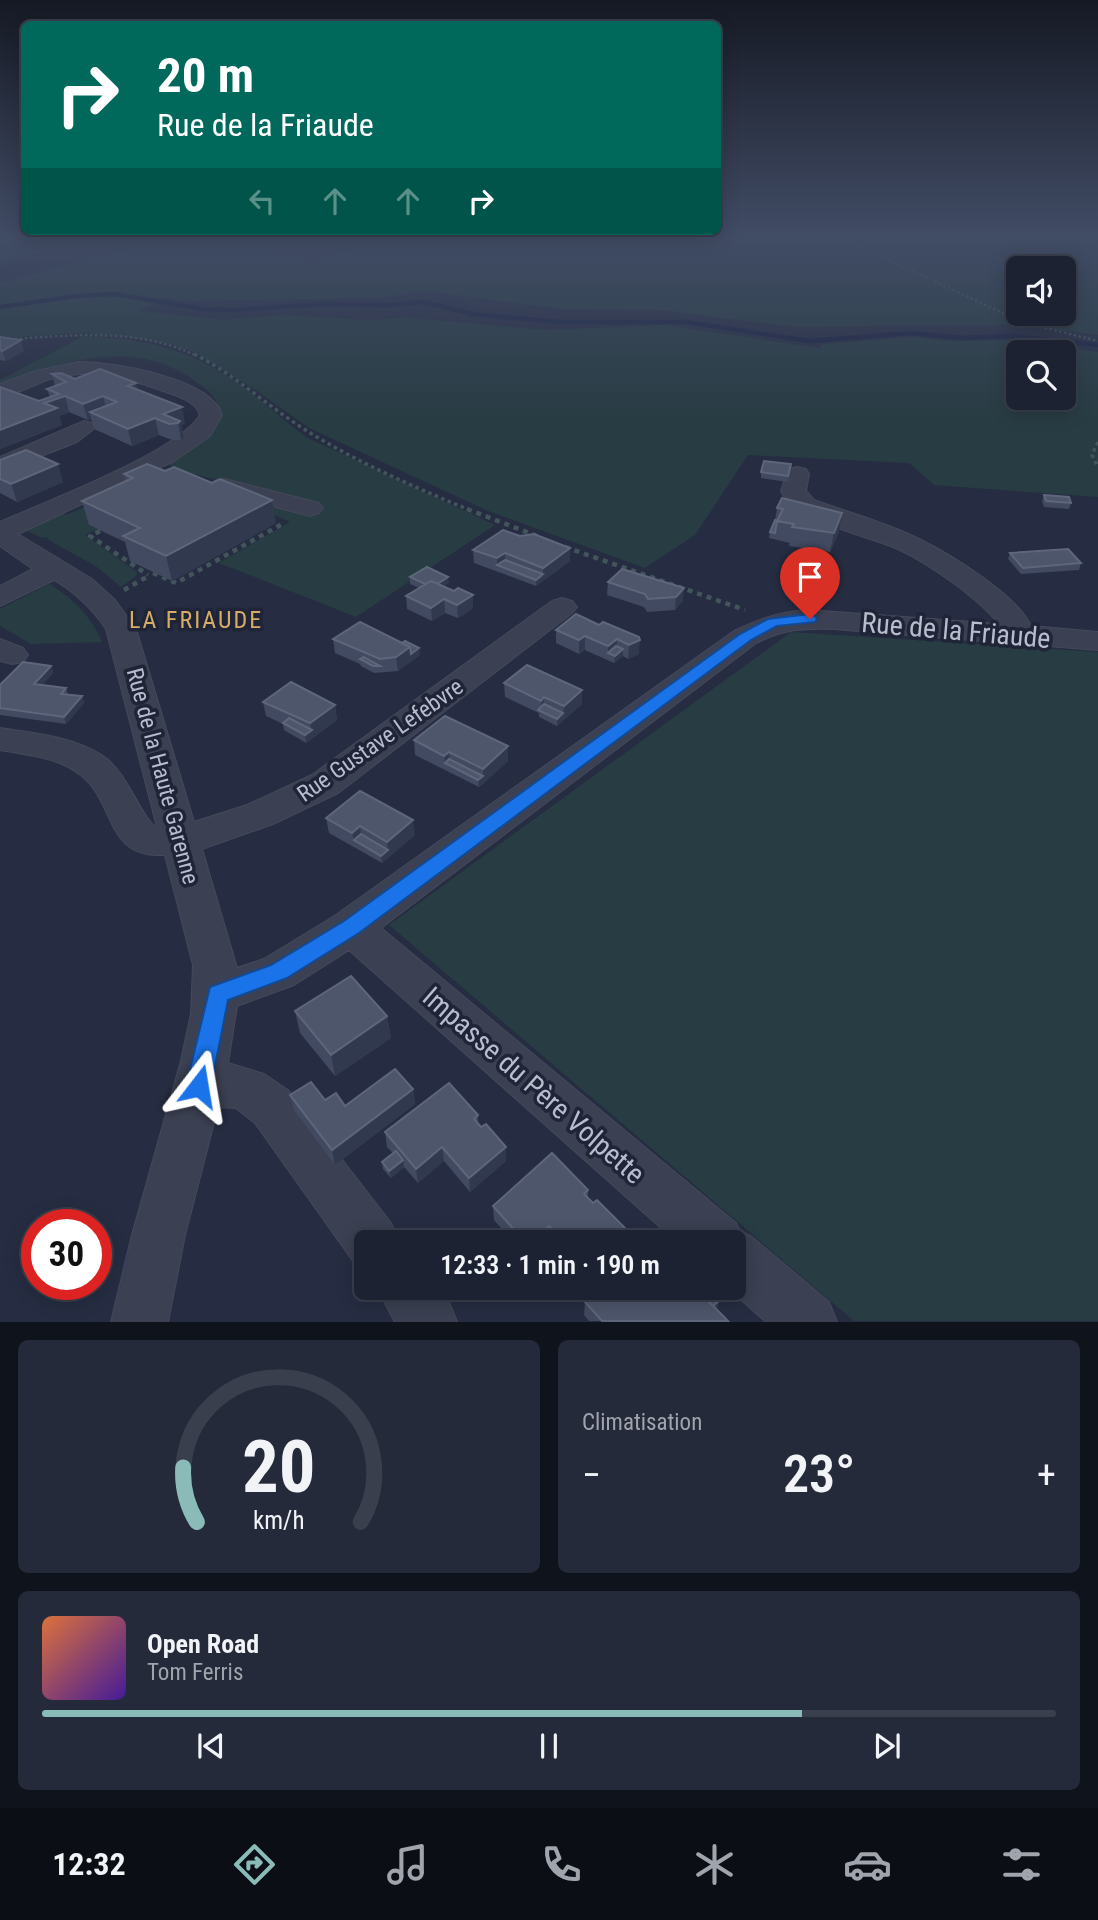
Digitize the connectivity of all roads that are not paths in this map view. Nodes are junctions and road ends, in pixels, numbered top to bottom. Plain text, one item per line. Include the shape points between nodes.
1 (0, 392) edge
2 (84, 428) dead end
3 (153, 463) junction
4 (0, 465) edge
5 (797, 474) dead end
6 (310, 508) dead end
7 (0, 533) edge
8 (55, 568) junction
9 (0, 597) edge
10 (562, 607) dead end
11 (1019, 636) junction
12 (1098, 641) edge
13 (0, 739) edge
14 (180, 840) junction
15 (351, 927) junction
16 (218, 994) junction
17 (199, 1086) junction
18 (363, 1230) edge
19 (703, 1230) edge
20 (746, 1267) edge
21 (414, 1300) edge
22 (139, 1321) edge
23 (429, 1321) edge
24 (809, 1321) edge

1 - 3 street via 53,371 96,366 126,370 201,400 211,415 202,431
2 - 4 street
3 - 6 street
3 - 7 street
5 - 11 street via 794,497 911,545 986,593 1013,620
7 - 8 street, Rue de la Haute Garenne
8 - 9 street
8 - 14 street, Rue de la Haute Garenne via 99,600 121,629
10 - 14 street, Rue Gustave Lefebvre via 325,785 291,803
11 - 12 street, Rue de la Friaude
11 - 15 street, Rue de la Friaude via 835,620 774,622 745,637
13 - 14 street, Rue Gustave Lefebvre via 56,749 88,761 115,790 138,835 163,844
14 - 16 street, Rue de la Haute Garenne via 215,965
15 - 16 street, Rue de la Friaude via 279,972
15 - 19 street, Impasse du Père Volpette
16 - 17 street
17 - 18 street via 223,1083 258,1093
17 - 22 street via 150,1261
20 - 24 street
21 - 23 street

